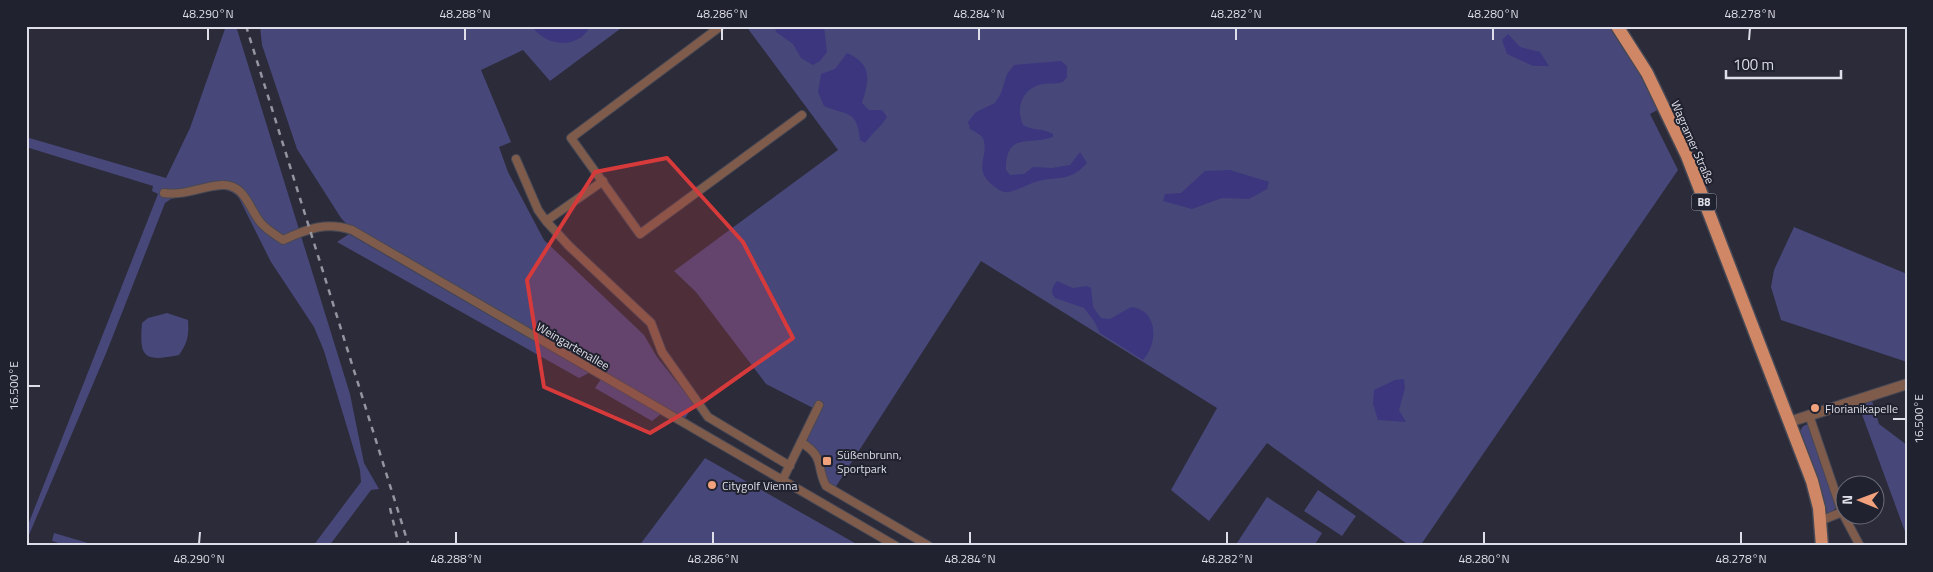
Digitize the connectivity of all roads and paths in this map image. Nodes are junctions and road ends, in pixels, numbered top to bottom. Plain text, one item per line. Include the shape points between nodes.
1 (721, 26) edge
2 (1617, 26) edge
3 (802, 115) dead end
4 (516, 159) dead end
5 (603, 181) junction
6 (164, 193) dead end
7 (546, 221) junction
8 (1907, 384) edge
9 (819, 405) dead end
10 (1810, 415) junction
11 (1789, 422) junction
12 (802, 443) junction
13 (790, 466) junction
14 (782, 481) junction
15 (1836, 494) edge
16 (1836, 514) edge
17 (1820, 521) junction
18 (1848, 524) edge
19 (896, 546) edge
20 (929, 546) edge
21 (1822, 546) edge
22 (1860, 546) edge

1 - 5 street via 571,138
2 - 11 main road, Wagramer Straße / B8 via 1647,73 1687,156
3 - 5 street via 640,234
4 - 7 street
5 - 7 street
6 - 14 street, Weingartenallee via 233,186 242,192 262,224 284,240 330,224 352,230
7 - 13 street via 651,323 662,352 708,417
8 - 10 street
9 - 12 street
10 - 11 street
10 - 15 street
11 - 17 main road, B8 via 1812,481
12 - 13 street
12 - 20 street via 818,458 826,486
13 - 14 street
14 - 19 street, Weingartenallee
16 - 17 street
17 - 21 main road, B8
18 - 22 street

